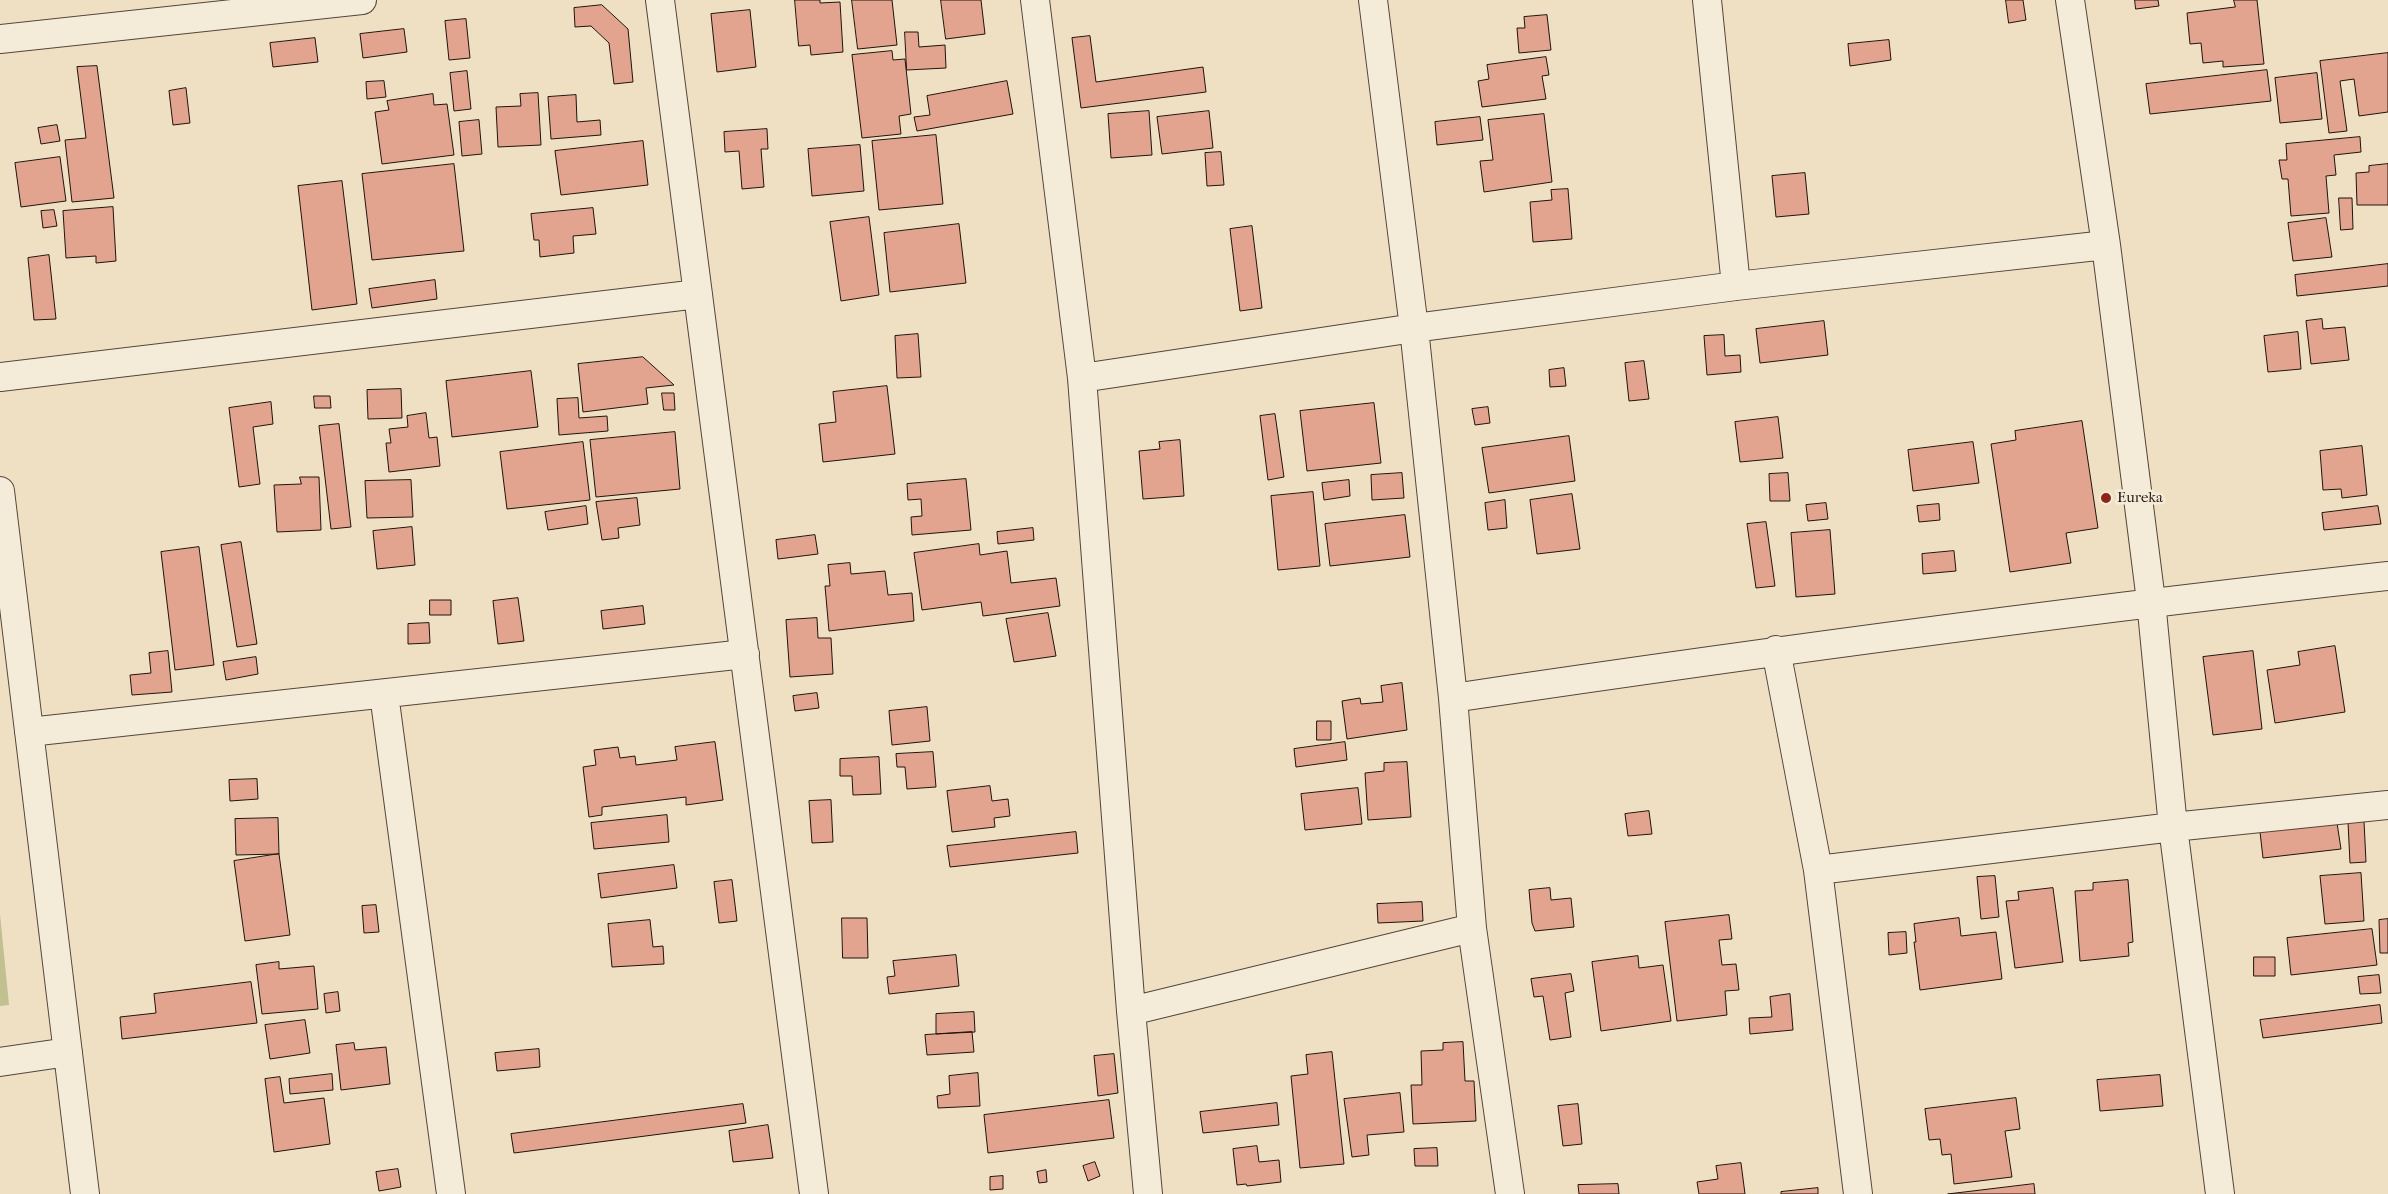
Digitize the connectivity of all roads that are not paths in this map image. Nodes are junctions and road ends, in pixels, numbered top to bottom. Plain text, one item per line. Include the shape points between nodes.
1 (362, 0) edge
2 (660, 0) edge
3 (1035, 0) edge
4 (1374, 0) edge
5 (1706, 0) edge
6 (2070, 0) edge
7 (0, 39) edge
8 (2106, 245) junction
9 (1736, 286) junction
10 (698, 294) junction
11 (1414, 328) junction
12 (0, 377) edge
13 (1082, 378) junction
14 (0, 491) edge
15 (2388, 576) edge
16 (2151, 601) junction
17 (1776, 650) junction
18 (744, 654) junction
19 (384, 694) junction
20 (1453, 698) junction
21 (29, 732) junction
22 (2388, 805) edge
23 (2173, 827) junction
24 (1818, 870) junction
25 (1472, 928) junction
26 (1131, 1011) junction
27 (68, 1052) junction
28 (0, 1062) edge
29 (85, 1194) edge
30 (451, 1194) edge
31 (814, 1194) edge
32 (1148, 1194) edge
33 (1510, 1194) edge
34 (1858, 1194) edge
35 (2220, 1194) edge

1 - 7 street
2 - 10 street
3 - 13 street
4 - 11 street
5 - 9 street
6 - 8 street
8 - 9 street
8 - 16 street
9 - 11 street
10 - 12 street
10 - 18 street
11 - 13 street
11 - 20 street
13 - 26 street
14 - 21 street
15 - 16 street
16 - 17 street
16 - 23 street
17 - 20 street
17 - 24 street
18 - 19 street
18 - 31 street
19 - 21 street
19 - 30 street
20 - 25 street
21 - 27 street
22 - 23 street
23 - 24 street
23 - 35 street
24 - 34 street
25 - 26 street
25 - 33 street
26 - 32 street
27 - 28 street
27 - 29 street

